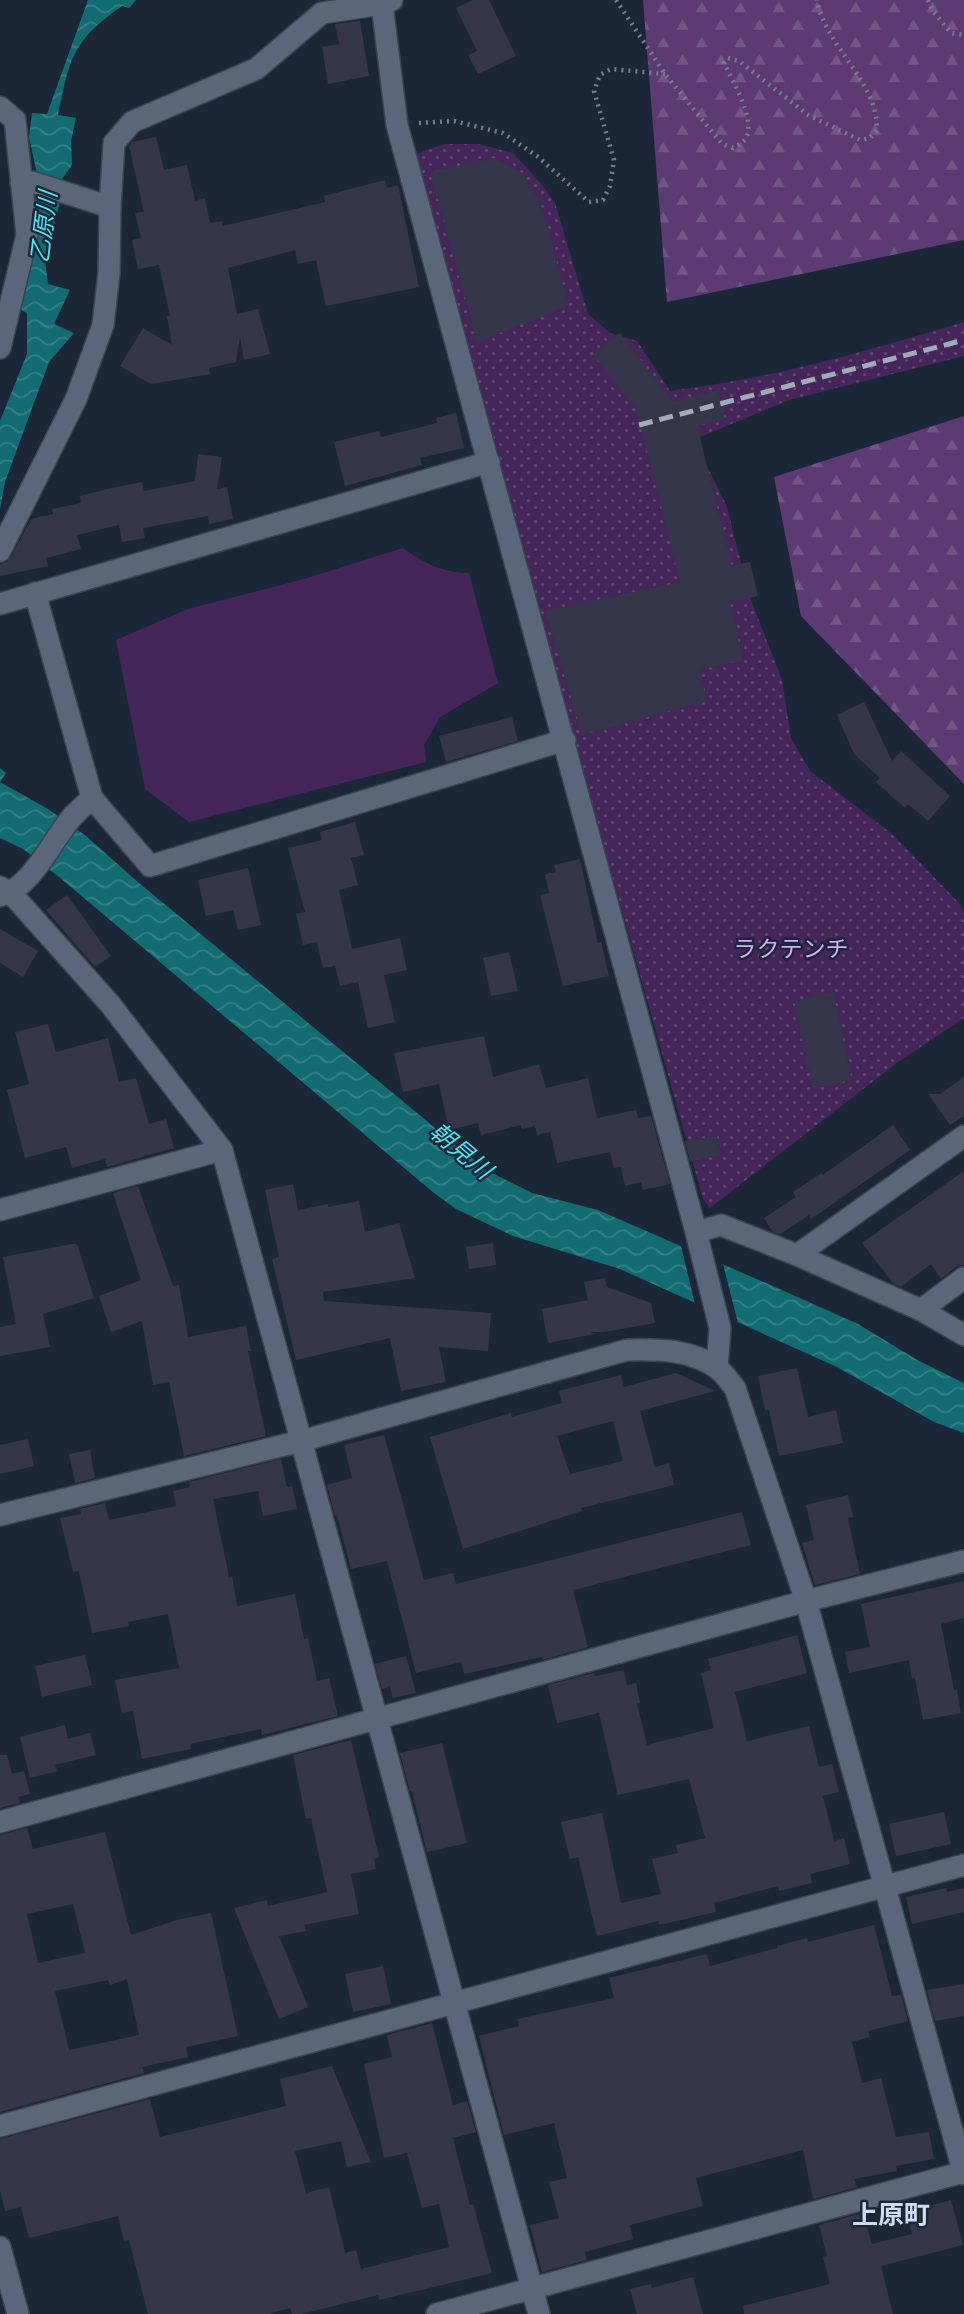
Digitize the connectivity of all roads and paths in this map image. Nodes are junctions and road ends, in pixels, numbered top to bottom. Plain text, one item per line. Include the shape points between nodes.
1 (616, 0) edge
2 (817, 0) edge
3 (928, 0) edge
4 (387, 2) edge
5 (964, 35) edge
6 (665, 74) junction
7 (0, 107) edge
8 (397, 125) junction
9 (26, 183) junction
10 (110, 207) junction
11 (0, 348) edge
12 (489, 462) junction
13 (0, 551) edge
14 (35, 593) junction
15 (0, 604) edge
16 (565, 740) junction
17 (92, 798) junction
18 (7, 891) edge
19 (964, 1136) edge
20 (222, 1150) junction
21 (0, 1210) edge
22 (696, 1232) junction
23 (796, 1255) junction
24 (964, 1278) edge
25 (921, 1310) junction
26 (964, 1335) edge
27 (717, 1368) junction
28 (301, 1441) junction
29 (0, 1515) edge
30 (964, 1561) edge
31 (806, 1601) junction
32 (377, 1721) junction
33 (0, 1822) edge
34 (964, 1865) edge
35 (885, 1888) junction
36 (454, 2002) junction
37 (0, 2126) edge
38 (964, 2173) edge
39 (0, 2247) edge
40 (532, 2288) junction
41 (18, 2314) edge
42 (437, 2314) edge
43 (538, 2314) edge

1 - 6 path
2 - 6 path via 830,33 877,114 877,130 870,138 860,140 808,116 740,61 728,58 724,64 750,128 746,140 733,148 722,144
3 - 5 path via 951,33
4 - 8 street
4 - 10 street via 321,13 256,69 132,122 114,143
6 - 8 path via 611,69 600,75 594,91 614,160 603,200 589,202 503,133 454,121
7 - 9 street via 15,120
8 - 12 street
9 - 10 street
9 - 11 street via 27,235
10 - 13 street via 103,325 76,399
12 - 14 street
12 - 16 street
14 - 15 street
14 - 17 street
16 - 17 street via 150,866
16 - 22 street
17 - 18 street
18 - 20 street via 110,1004
19 - 23 street
20 - 21 street
20 - 28 street
22 - 23 street via 720,1225
22 - 27 street via 720,1328
23 - 25 street
24 - 25 street
25 - 26 street
27 - 28 street via 660,1349 627,1350
27 - 31 street via 735,1388
28 - 29 street
28 - 32 street
30 - 31 street
31 - 32 street
31 - 35 street
32 - 33 street
32 - 36 street
34 - 35 street
35 - 36 street
35 - 38 street
36 - 37 street
36 - 40 street
38 - 40 street
39 - 41 street
40 - 42 street
40 - 43 street

